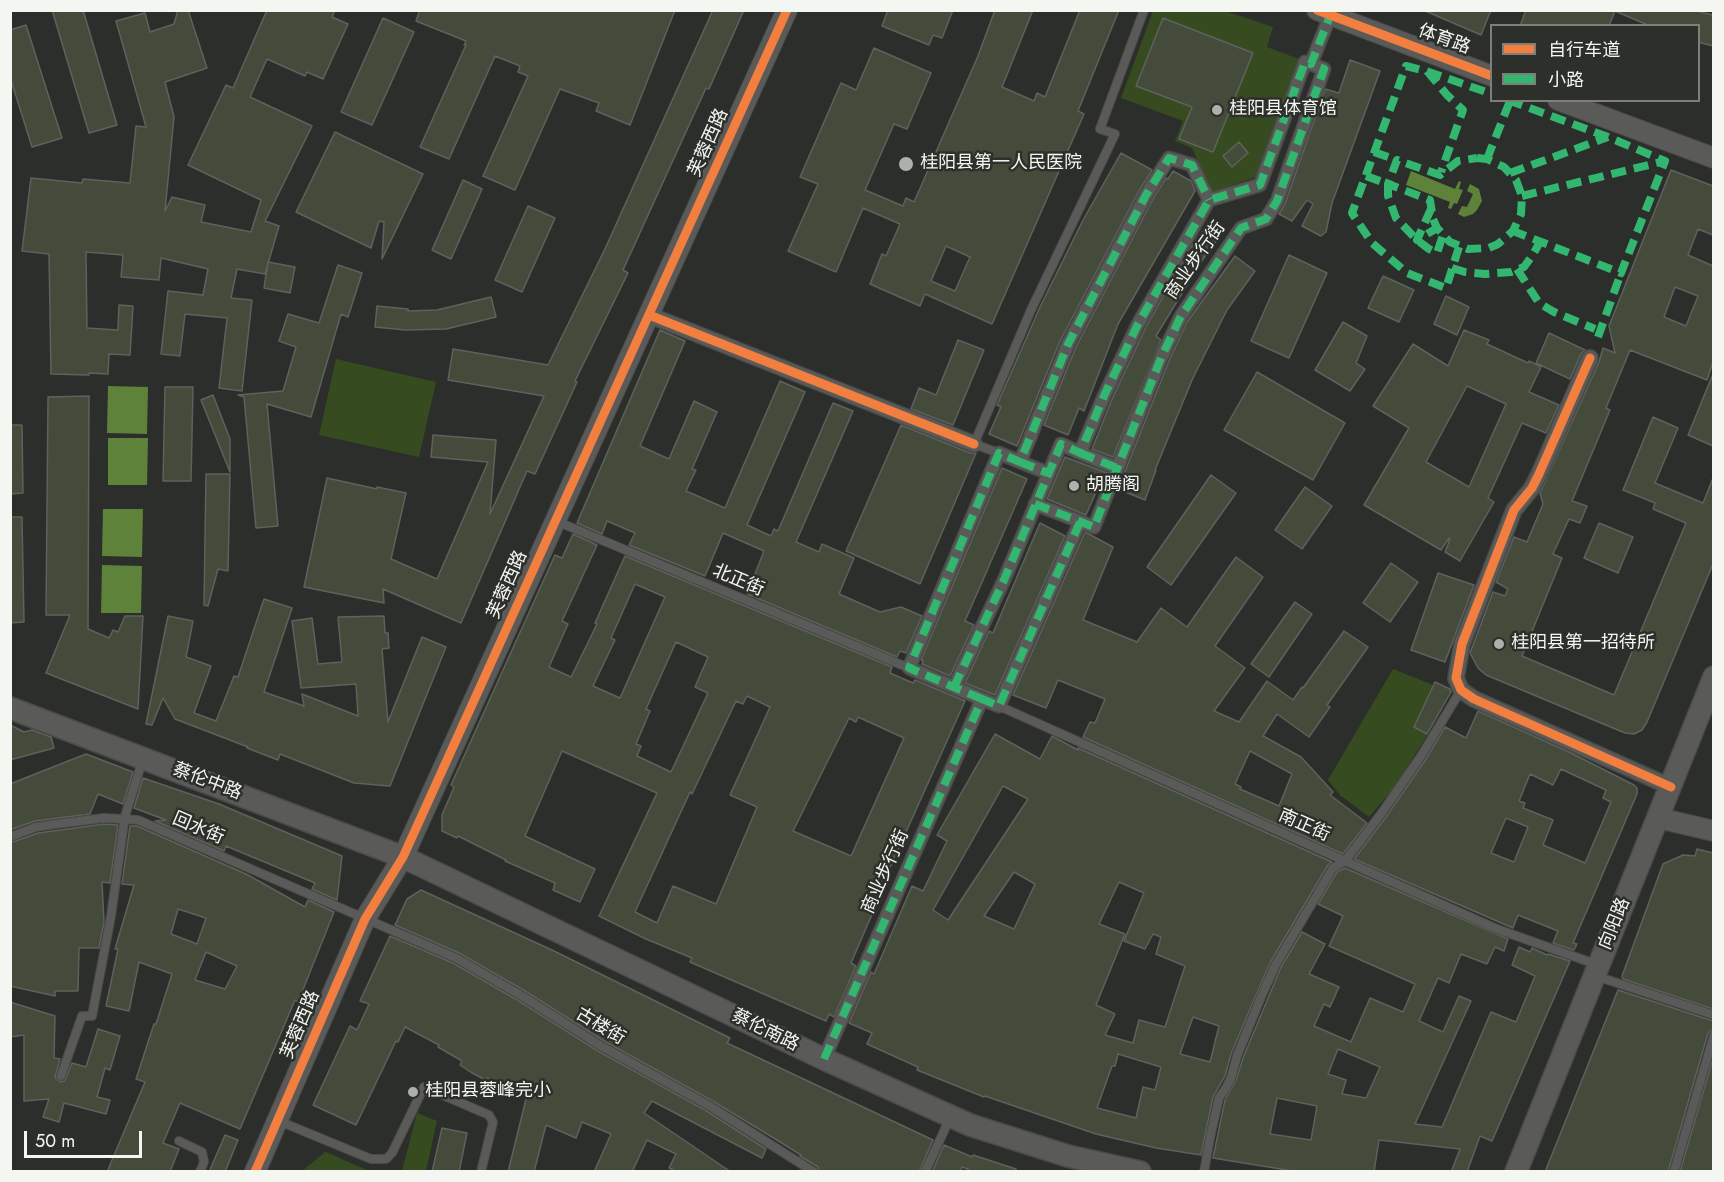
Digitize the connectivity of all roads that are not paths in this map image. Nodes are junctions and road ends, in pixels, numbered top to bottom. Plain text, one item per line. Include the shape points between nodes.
1 (787, 10) edge
2 (1144, 10) edge
3 (1324, 13) edge
4 (1311, 64) junction
5 (1490, 76) edge
6 (1563, 102) edge
7 (1713, 158) edge
8 (1209, 200) junction
9 (649, 315) junction
10 (1590, 358) dead end
11 (974, 444) junction
12 (999, 453) junction
13 (1080, 453) junction
14 (1020, 462) junction
15 (1117, 468) junction
16 (1048, 473) junction
17 (1035, 504) junction
18 (555, 521) junction
19 (1080, 522) junction
20 (909, 668) junction
21 (1713, 677) edge
22 (954, 687) junction
23 (1461, 690) junction
24 (982, 699) junction
25 (999, 706) junction
26 (10, 708) edge
27 (144, 758) junction
28 (1671, 787) junction
29 (1658, 818) junction
30 (1713, 831) edge
31 (10, 837) edge
32 (403, 856) junction
33 (1345, 861) junction
34 (365, 919) junction
35 (1597, 970) junction
36 (1713, 1015) edge
37 (1713, 1035) edge
38 (824, 1059) junction
39 (61, 1076) dead end
40 (950, 1116) junction
41 (278, 1120) junction
42 (179, 1141) dead end
43 (200, 1172) edge
44 (255, 1172) edge
45 (481, 1172) edge
46 (814, 1172) edge
47 (925, 1172) edge
48 (1140, 1172) edge
49 (1204, 1172) edge
50 (1516, 1172) edge
51 (1674, 1172) edge

1 - 9 street, 芙蓉西路
2 - 11 lane via 1100,129 1115,134 1031,310
3 - 4 street, 商业步行街
3 - 5 street, 体育路
4 - 8 street, 商业步行街 via 1305,62 1260,184
4 - 15 street, 商业步行街 via 1324,69 1277,201 1266,219 1241,228 1181,315
6 - 7 street
8 - 13 street, 商业步行街 via 1138,324
8 - 14 street, 商业步行街 via 1192,165 1169,158 1068,344
9 - 11 street
9 - 18 street, 芙蓉西路
10 - 23 street via 1532,488 1514,510 1462,644 1456,678
11 - 12 lane
12 - 14 street
12 - 20 street
13 - 15 street
13 - 16 street via 1061,444
14 - 16 street
15 - 19 street, 商业步行街 via 1094,527
16 - 17 street
17 - 19 street
17 - 22 street
18 - 20 lane, 北正街
18 - 32 street, 芙蓉西路
19 - 25 street
20 - 22 street
21 - 28 main road, 向阳路
22 - 24 street
23 - 28 street via 1512,717
23 - 33 lane via 1421,756
24 - 25 street
24 - 38 street, 商业步行街
25 - 33 lane, 南正街
26 - 27 main road, 蔡伦中路
27 - 32 main road, 蔡伦中路
27 - 39 lane via 124,816 92,1016 82,1016
28 - 29 main road, 向阳路
29 - 30 street
29 - 35 main road, 向阳路
31 - 34 lane, 回水街 via 56,824 105,818 138,820
32 - 34 street, 芙蓉西路
32 - 38 main road, 蔡伦南路
33 - 35 lane, 南正街
33 - 49 lane via 1334,868 1261,997 1231,1078 1219,1098
34 - 41 street, 芙蓉西路
34 - 46 lane, 古楼街 via 456,958 708,1105
35 - 36 lane, 南正街
35 - 50 main road, 向阳路
37 - 51 lane
38 - 40 main road, 蔡伦南路
40 - 47 lane
40 - 48 main road, 蔡伦南路 via 1068,1156
41 - 44 street, 芙蓉西路
41 - 45 lane via 371,1159 386,1159 424,1087 489,1115 493,1122
42 - 43 lane via 202,1152

